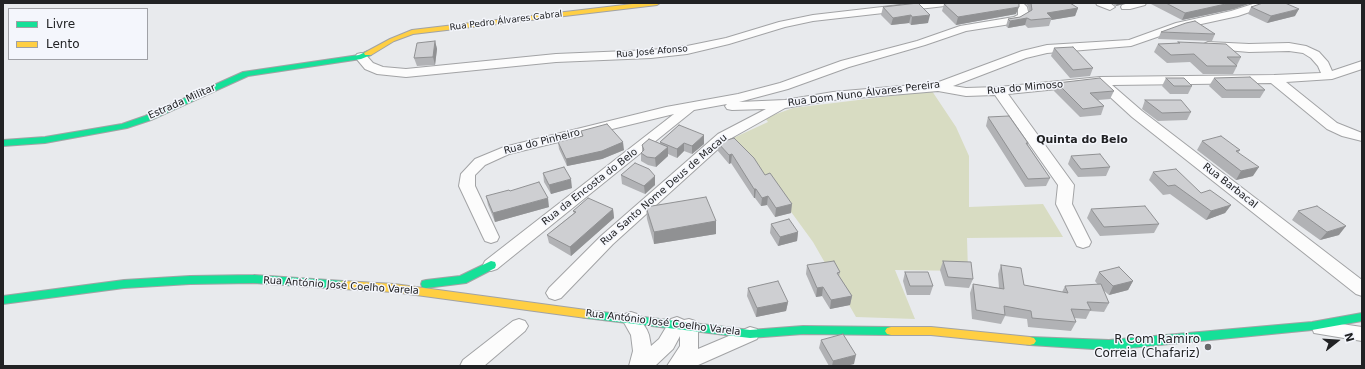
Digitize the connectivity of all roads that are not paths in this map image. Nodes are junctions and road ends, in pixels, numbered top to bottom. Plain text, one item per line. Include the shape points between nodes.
1 (657, 3) edge
2 (945, 3) edge
3 (1017, 3) edge
4 (1141, 3) edge
5 (1266, 3) edge
6 (1126, 7) dead end
7 (1131, 43) junction
8 (1163, 44) edge
9 (1194, 45) edge
10 (361, 57) junction
11 (1362, 65) edge
12 (1328, 76) junction
13 (1274, 79) junction
14 (1100, 81) junction
15 (938, 87) junction
16 (999, 91) junction
17 (785, 104) junction
18 (689, 108) junction
19 (1362, 137) edge
20 (3, 143) edge
21 (492, 237) dead end
22 (1083, 242) dead end
23 (488, 271) joint
24 (462, 280) junction
25 (394, 288) junction
26 (474, 289) dead end
27 (1362, 289) edge
28 (486, 290) dead end
29 (555, 293) dead end
30 (461, 297) junction
31 (3, 300) edge
32 (499, 302) junction
33 (1362, 317) edge
34 (631, 319) junction
35 (683, 325) junction
36 (519, 326) dead end
37 (1312, 326) junction
38 (750, 334) junction
39 (1362, 334) edge
40 (470, 366) edge
41 (640, 366) edge
42 (678, 366) edge

1 - 10 street, Rua Pedro Álvares Cabral via 412,32
2 - 10 street, Rua José Afonso via 812,18 729,41 651,54 556,58 406,73 381,72 369,66
3 - 18 street via 1023,9 1024,16 1017,20 964,28 845,64 784,86
4 - 6 street
5 - 7 street, Rua Dom Nuno Álvares Pereira via 1234,14 1180,24
7 - 8 street
7 - 15 street, Rua Dom Nuno Álvares Pereira via 1040,50
9 - 12 street via 1289,47 1306,50 1320,60
10 - 20 street, Estrada Militar via 246,74 148,118 110,130 45,140
11 - 12 street, Rua do Mimoso
12 - 13 street, Rua do Mimoso
13 - 14 street, Rua do Mimoso
13 - 19 street via 1332,126
14 - 16 street, Rua do Mimoso
14 - 27 street, Rua Barbacal via 1137,114
15 - 16 street, Rua do Mimoso via 966,92
15 - 17 street, Rua Dom Nuno Álvares Pereira via 833,96
16 - 22 street via 1066,185 1064,204
17 - 18 street, Rua Dom Nuno Álvares Pereira
17 - 29 street, Rua Santo Nome Deus de Macau via 723,137 607,240
18 - 21 street, Rua do Pinheiro via 504,151 480,162 468,174 467,186
18 - 23 street, Rua da Encosta do Belo
23 - 24 street
24 - 25 street
24 - 30 street via 458,288
25 - 30 street, Rua António José Coelho Varela
25 - 31 street, Rua António José Coelho Varela via 254,279 190,280 124,284
26 - 30 street
28 - 32 street
30 - 32 street, Rua António José Coelho Varela
32 - 34 street, Rua António José Coelho Varela
33 - 37 street, Rua António José Coelho Varela
34 - 35 street, Rua António José Coelho Varela
34 - 41 street via 640,335
35 - 38 street, Rua António José Coelho Varela
35 - 41 street via 666,344
35 - 42 street via 689,347
36 - 40 street
37 - 38 street, Rua António José Coelho Varela via 1109,345 931,331 803,330
37 - 39 street
38 - 42 street

